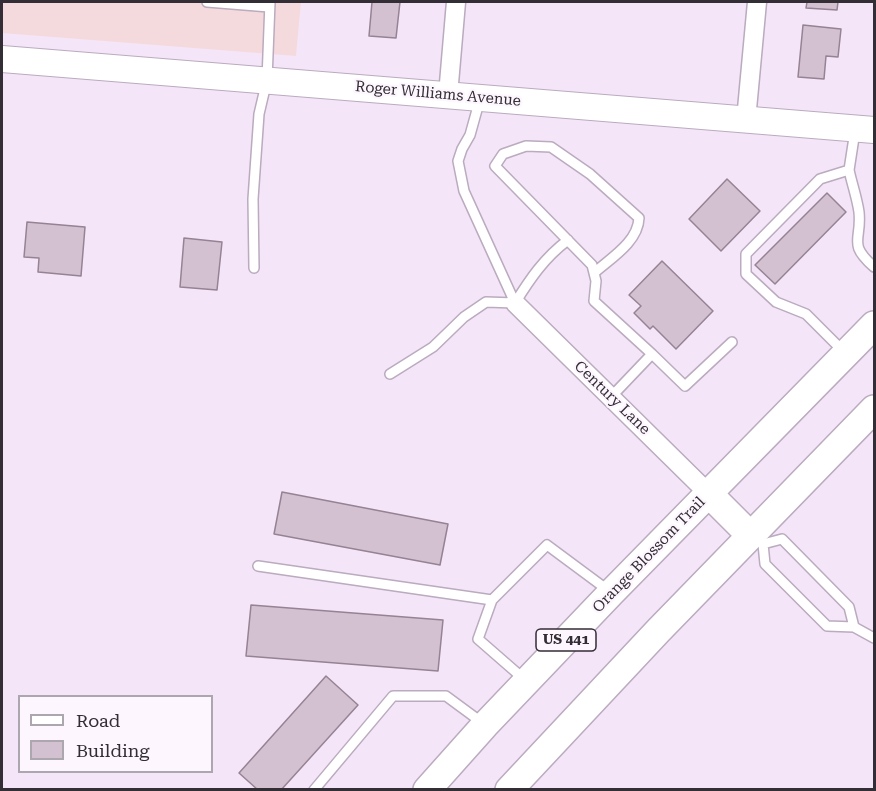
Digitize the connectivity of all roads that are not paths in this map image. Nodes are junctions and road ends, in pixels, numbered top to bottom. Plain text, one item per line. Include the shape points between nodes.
1 (207, 2) edge
2 (456, 2) edge
3 (757, 2) edge
4 (269, 4) edge
5 (2, 59) edge
6 (267, 80) junction
7 (448, 95) junction
8 (480, 97) junction
9 (746, 120) junction
10 (865, 130) edge
11 (849, 170) junction
12 (568, 240) junction
13 (874, 267) edge
14 (254, 268) dead end
15 (594, 273) junction
16 (514, 303) junction
17 (874, 326) edge
18 (732, 342) dead end
19 (652, 354) junction
20 (846, 354) junction
21 (390, 374) dead end
22 (611, 398) junction
23 (874, 409) edge
24 (709, 494) junction
25 (756, 540) junction
26 (258, 566) dead end
27 (611, 593) junction
28 (492, 600) junction
29 (854, 627) junction
30 (874, 638) edge
31 (527, 681) junction
32 (484, 725) junction
33 (314, 789) edge
34 (427, 789) edge
35 (509, 789) edge

1 - 4 lane
2 - 7 street
3 - 9 street
4 - 6 lane
5 - 6 street, Roger Williams Avenue
6 - 7 street, Roger Williams Avenue
6 - 14 lane via 259,114 253,199
7 - 8 street, Roger Williams Avenue
8 - 9 street, Roger Williams Avenue
8 - 16 lane via 458,161 464,191
9 - 10 street, Roger Williams Avenue
10 - 11 lane
11 - 13 lane via 859,213 856,246
11 - 20 lane via 820,179 746,254 746,274 776,302 806,314
12 - 15 lane via 592,265
12 - 15 lane via 495,166 503,154 526,146 551,147 590,174 639,218 638,229 630,241
12 - 16 lane via 538,267
15 - 19 lane via 594,301
16 - 21 lane via 486,302 433,347
16 - 22 street, Century Lane
17 - 20 main road, Orange Blossom Trail / US 441
18 - 19 lane via 685,386
19 - 22 lane
20 - 24 main road, Orange Blossom Trail / US 441
22 - 24 street, Century Lane
23 - 25 main road
24 - 25 main road
24 - 27 main road, Orange Blossom Trail / US 441
25 - 29 lane via 765,564 827,626
25 - 29 lane via 782,539 849,607
25 - 35 main road
26 - 28 lane
27 - 28 lane via 548,546
27 - 31 main road, Orange Blossom Trail / US 441
28 - 31 lane via 478,639
29 - 30 lane
31 - 32 main road, Orange Blossom Trail / US 441
32 - 33 lane via 446,696 393,696
32 - 34 main road, Orange Blossom Trail / US 441

